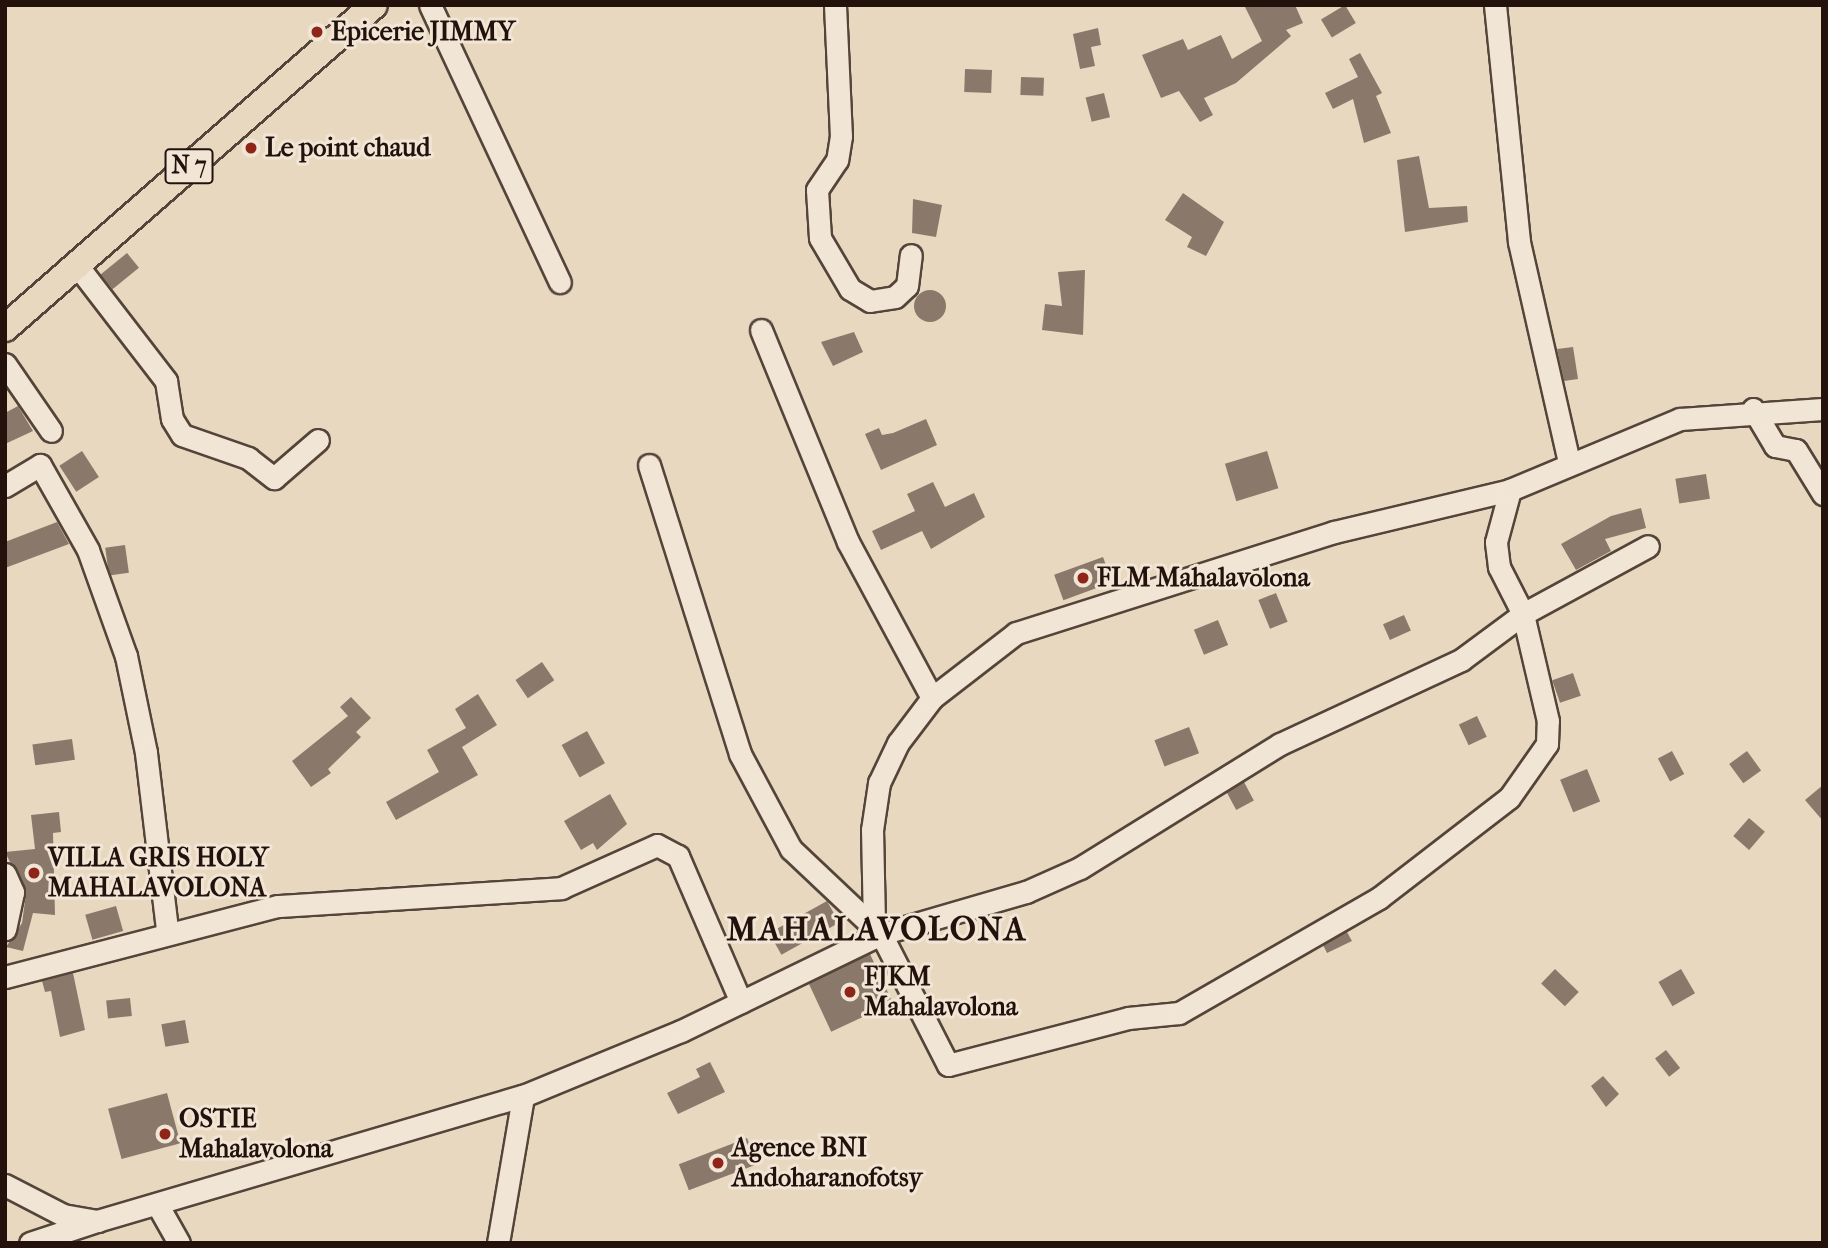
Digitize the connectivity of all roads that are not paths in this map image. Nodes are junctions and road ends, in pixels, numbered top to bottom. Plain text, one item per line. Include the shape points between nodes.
1 (374, 5) edge
2 (430, 5) edge
3 (835, 5) edge
4 (1495, 5) edge
5 (911, 255) dead end
6 (76, 264) junction
7 (561, 282) dead end
8 (5, 328) edge
9 (761, 330) dead end
10 (5, 364) edge
11 (1823, 409) edge
12 (1753, 410) junction
13 (51, 430) dead end
14 (318, 440) dead end
15 (1569, 462) junction
16 (649, 465) dead end
17 (5, 486) edge
18 (1510, 490) junction
19 (1823, 494) edge
20 (1648, 547) dead end
21 (1523, 614) junction
22 (932, 698) junction
23 (5, 874) edge
24 (5, 929) edge
25 (878, 929) junction
26 (167, 930) junction
27 (5, 978) edge
28 (741, 1002) junction
29 (523, 1096) junction
30 (5, 1185) edge
31 (157, 1204) junction
32 (97, 1221) junction
33 (43, 1242) edge
34 (179, 1243) edge
35 (498, 1243) edge

1 - 6 main road, N 7
2 - 7 street
3 - 5 street via 841,136 837,160 817,190 820,238 850,289 870,301 895,298 907,286
4 - 15 street via 1519,242
6 - 8 main road, N 7
6 - 14 street via 166,381 172,419 182,435 248,457 274,478
9 - 22 street via 848,542
10 - 13 street
11 - 12 street
12 - 15 street via 1680,419
12 - 19 street via 1775,446 1796,450
15 - 18 street
16 - 25 street via 740,754 791,849
17 - 26 street via 40,465 88,550 129,668
18 - 21 street via 1496,542 1499,567
18 - 22 street via 1334,531 1027,629 981,654
20 - 21 street
21 - 25 street via 1461,660 1280,744 1080,868 1026,892
21 - 25 street via 1548,721 1547,744 1528,777 1379,898 1179,1013 1128,1018 948,1065
22 - 25 street via 898,743 879,783 869,889
23 - 24 street via 13,892
25 - 28 street
26 - 27 street
26 - 28 street via 278,906 561,888 657,845 678,856
28 - 29 street
29 - 31 street
29 - 35 street
30 - 32 street via 63,1215
31 - 32 street
31 - 34 street
32 - 33 street

